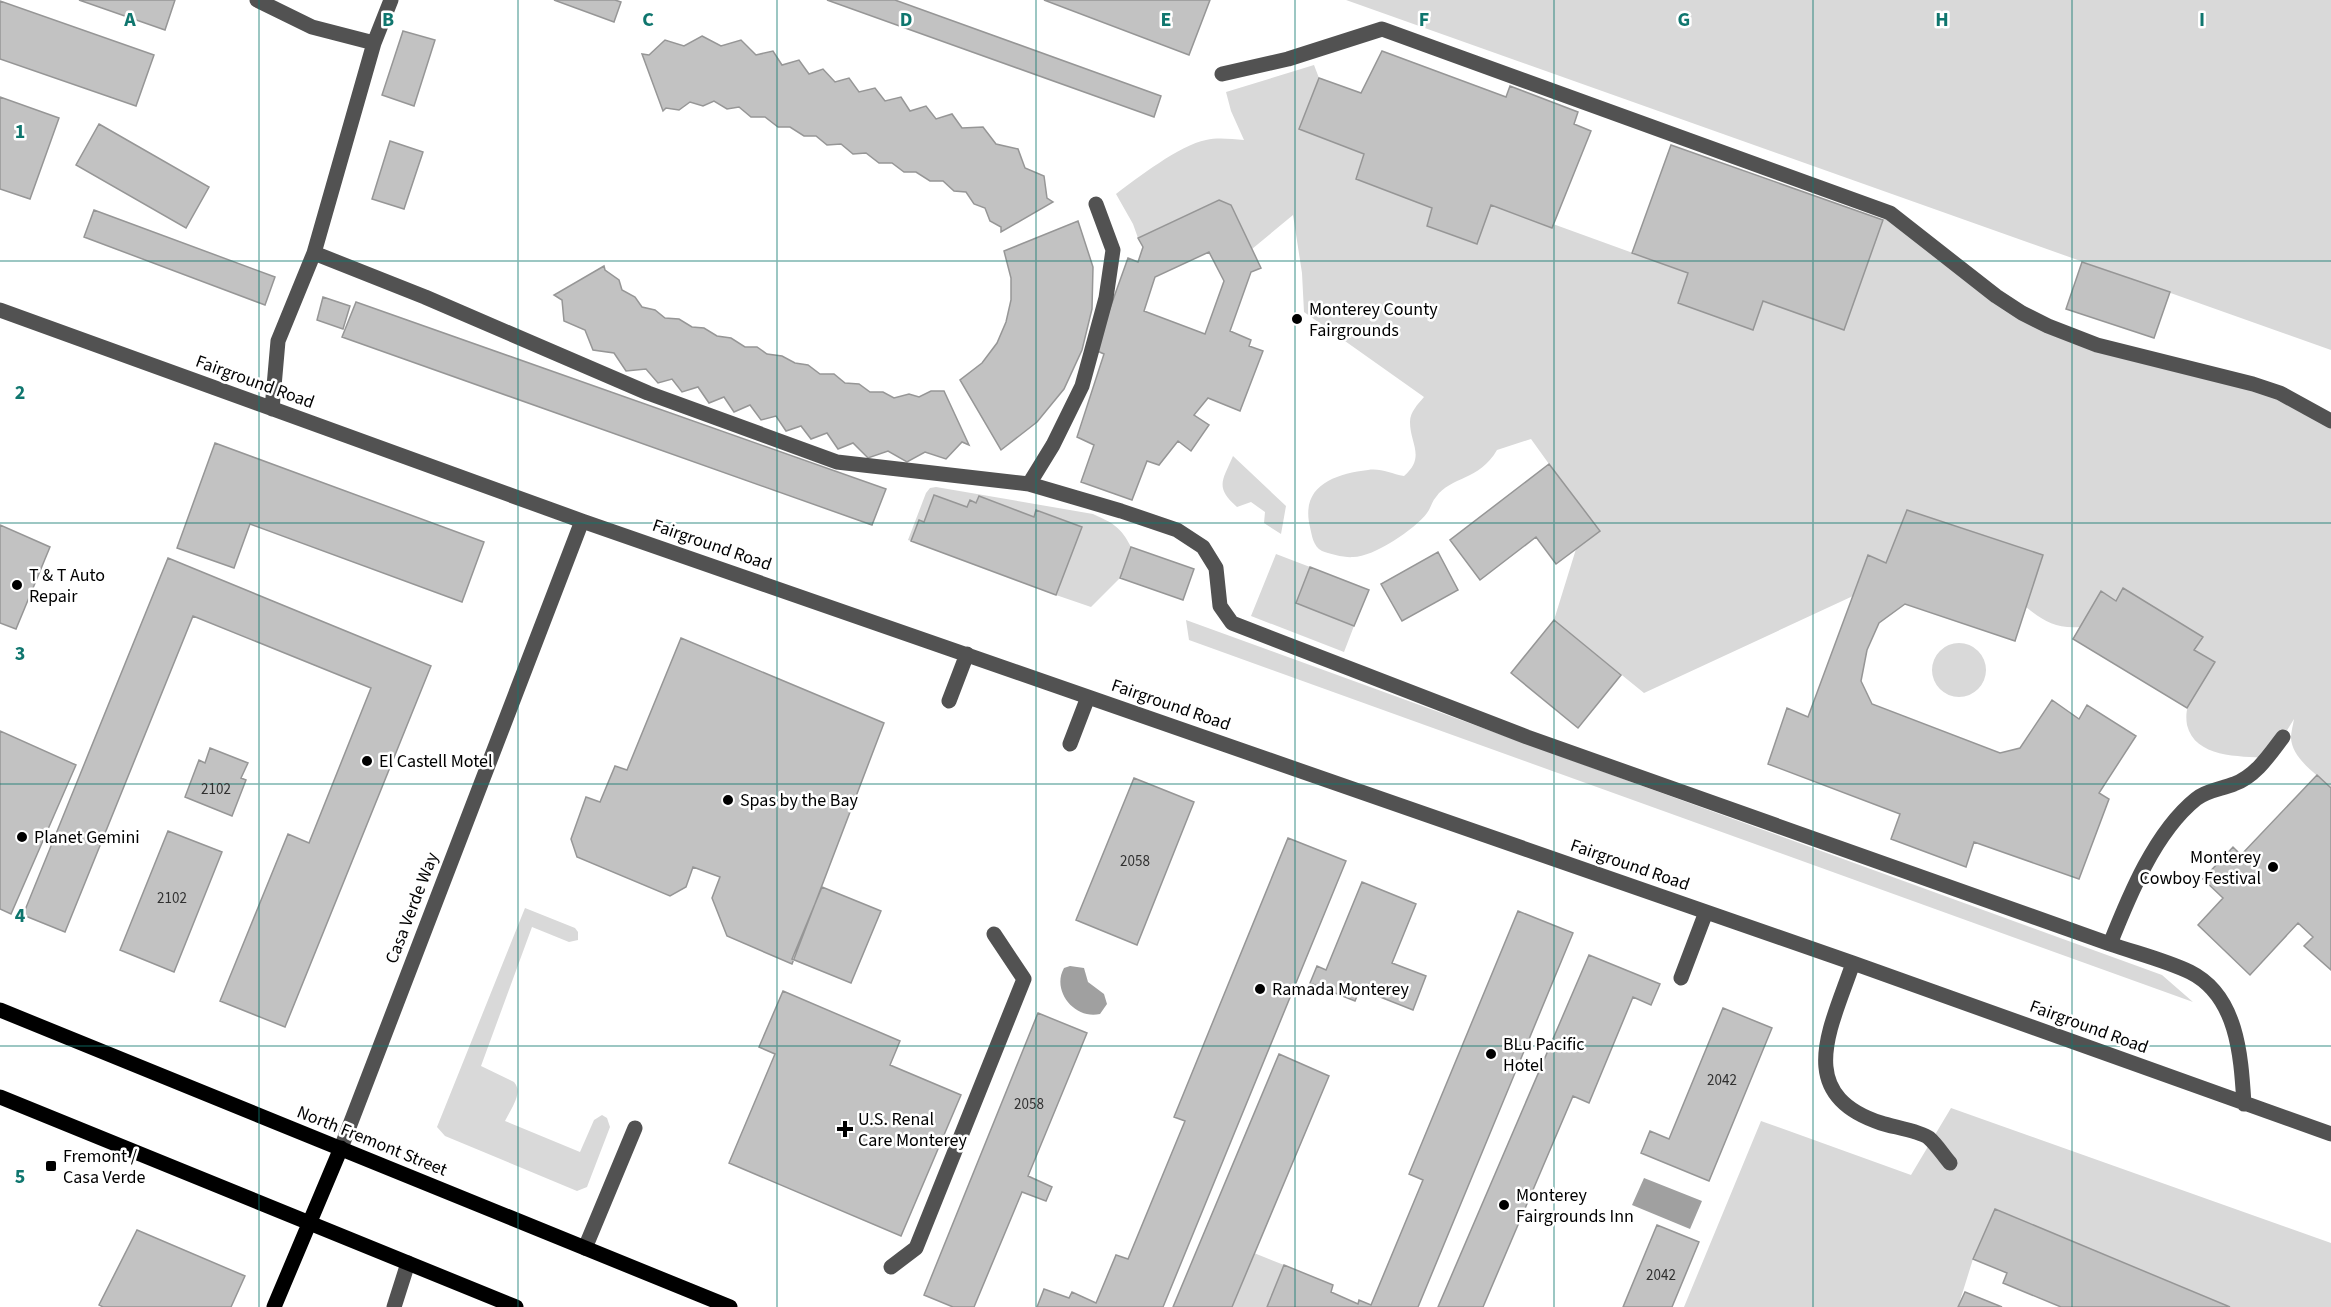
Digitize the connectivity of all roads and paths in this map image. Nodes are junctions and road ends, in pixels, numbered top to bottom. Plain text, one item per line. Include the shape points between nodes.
1 (257, 0) edge
2 (391, 0) edge
3 (374, 44) junction
4 (1222, 74) dead end
5 (1096, 204) dead end
6 (314, 253) junction
7 (0, 310) edge
8 (272, 409) junction
9 (2331, 421) edge
10 (1029, 484) junction
11 (582, 521) junction
12 (967, 654) junction
13 (1088, 697) junction
14 (950, 701) dead end
15 (2283, 737) dead end
16 (1070, 744) dead end
17 (1706, 912) junction
18 (994, 934) dead end
19 (2110, 944) junction
20 (1853, 963) junction
21 (1681, 978) dead end
22 (0, 1010) edge
23 (0, 1097) edge
24 (2244, 1104) junction
25 (635, 1128) dead end
26 (2331, 1134) edge
27 (341, 1148) junction
28 (1950, 1162) dead end
29 (309, 1223) junction
30 (585, 1248) junction
31 (408, 1263) junction
32 (891, 1267) dead end
33 (494, 1303) edge
34 (273, 1307) edge
35 (394, 1307) edge
36 (516, 1307) edge
37 (730, 1307) edge

1 - 3 street via 312,27
2 - 3 street
3 - 6 street
4 - 9 street via 1288,59 1382,30 1890,213 1996,296 2048,326 2097,345 2280,393
5 - 10 street via 1113,250 1106,298 1082,386
6 - 8 street via 278,341
6 - 10 street via 648,393 837,462
7 - 8 street, Fairground Road
8 - 11 street, Fairground Road
10 - 19 street via 1177,530 1203,547 1216,568 1220,606 1232,623 1527,737
11 - 12 street, Fairground Road
11 - 27 street, Casa Verde Way
12 - 13 street, Fairground Road
12 - 14 street
13 - 16 street
13 - 17 street, Fairground Road
15 - 19 street via 2248,777 2205,793 2179,815 2149,858
17 - 20 street, Fairground Road
17 - 21 street
18 - 32 street via 1024,979 916,1248
19 - 24 street via 2191,973 2210,988 2234,1027 2241,1056
20 - 24 street, Fairground Road
20 - 28 street via 1827,1042 1824,1063 1828,1083 1839,1100 1856,1113 1928,1137
22 - 27 main road, North Fremont Street
23 - 29 main road
24 - 26 street, Fairground Road
25 - 30 street
27 - 29 main road, Casa Verde Way
27 - 30 main road, North Fremont Street
29 - 31 main road
29 - 34 main road, Casa Verde Way
30 - 37 main road, North Fremont Street
31 - 33 main road
31 - 35 street
33 - 36 main road

